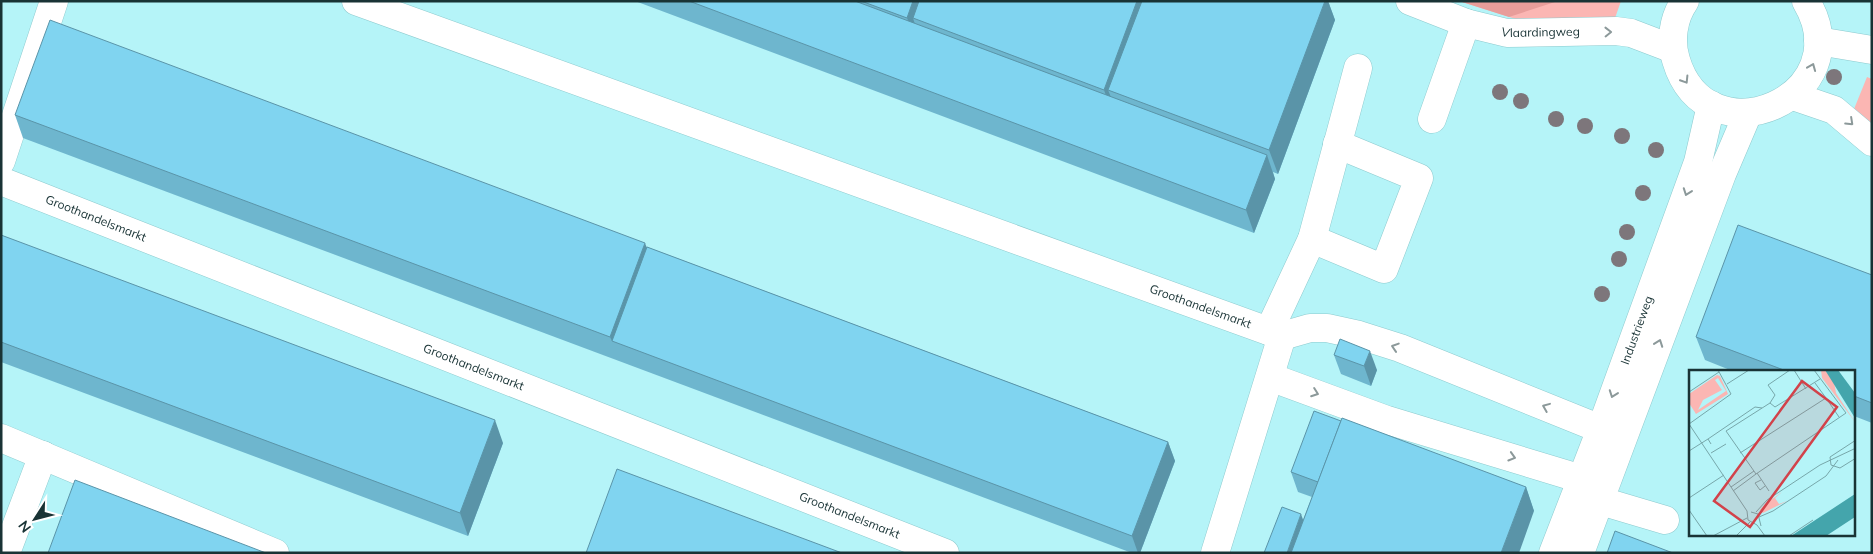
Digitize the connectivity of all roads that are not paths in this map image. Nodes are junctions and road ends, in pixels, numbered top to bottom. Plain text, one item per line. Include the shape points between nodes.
1 (54, 1) edge
2 (356, 1) edge
3 (1410, 1) edge
4 (1685, 1) edge
5 (1806, 1) edge
6 (1466, 22) junction
7 (1818, 41) junction
8 (1673, 48) junction
9 (1872, 50) edge
10 (1358, 68) dead end
11 (1793, 96) junction
12 (1711, 105) junction
13 (1748, 113) junction
14 (1432, 119) dead end
15 (1872, 142) edge
16 (1338, 144) junction
17 (1, 161) edge
18 (1, 181) edge
19 (1312, 239) junction
20 (1276, 333) junction
21 (1270, 377) junction
22 (1612, 434) junction
23 (1, 438) edge
24 (43, 455) junction
25 (1596, 488) junction
26 (1665, 520) dead end
27 (6, 553) edge
28 (275, 553) edge
29 (945, 553) edge
30 (1215, 553) edge
31 (1553, 553) edge
32 (1580, 553) edge

1 - 17 street
2 - 20 street, Groothandelsmarkt
3 - 6 street, Vlaardingweg
4 - 8 street via 1674,26
5 - 7 street via 1814,17
6 -> 8 street, Vlaardingweg via 1507,33 1631,33
6 - 14 street
7 - 9 street
11 -> 7 street via 1811,71
8 -> 12 street via 1685,81
10 - 16 street
11 - 13 street via 1772,108
11 -> 15 street via 1834,110
12 - 13 street via 1729,112
12 -> 22 street, Industrieweg via 1700,154
22 -> 13 street, Industrieweg
16 - 19 street
16 - 19 street via 1419,178 1384,269
18 - 29 street, Groothandelsmarkt
19 - 20 street
20 - 21 street
22 -> 20 street via 1400,348 1359,335 1327,328
21 -> 25 street via 1387,420
21 - 30 street
22 - 25 street, Industrieweg
23 - 24 street
24 - 27 street
24 - 28 street
25 - 26 street
25 - 31 street, Industrieweg
25 - 32 street, Industrieweg

